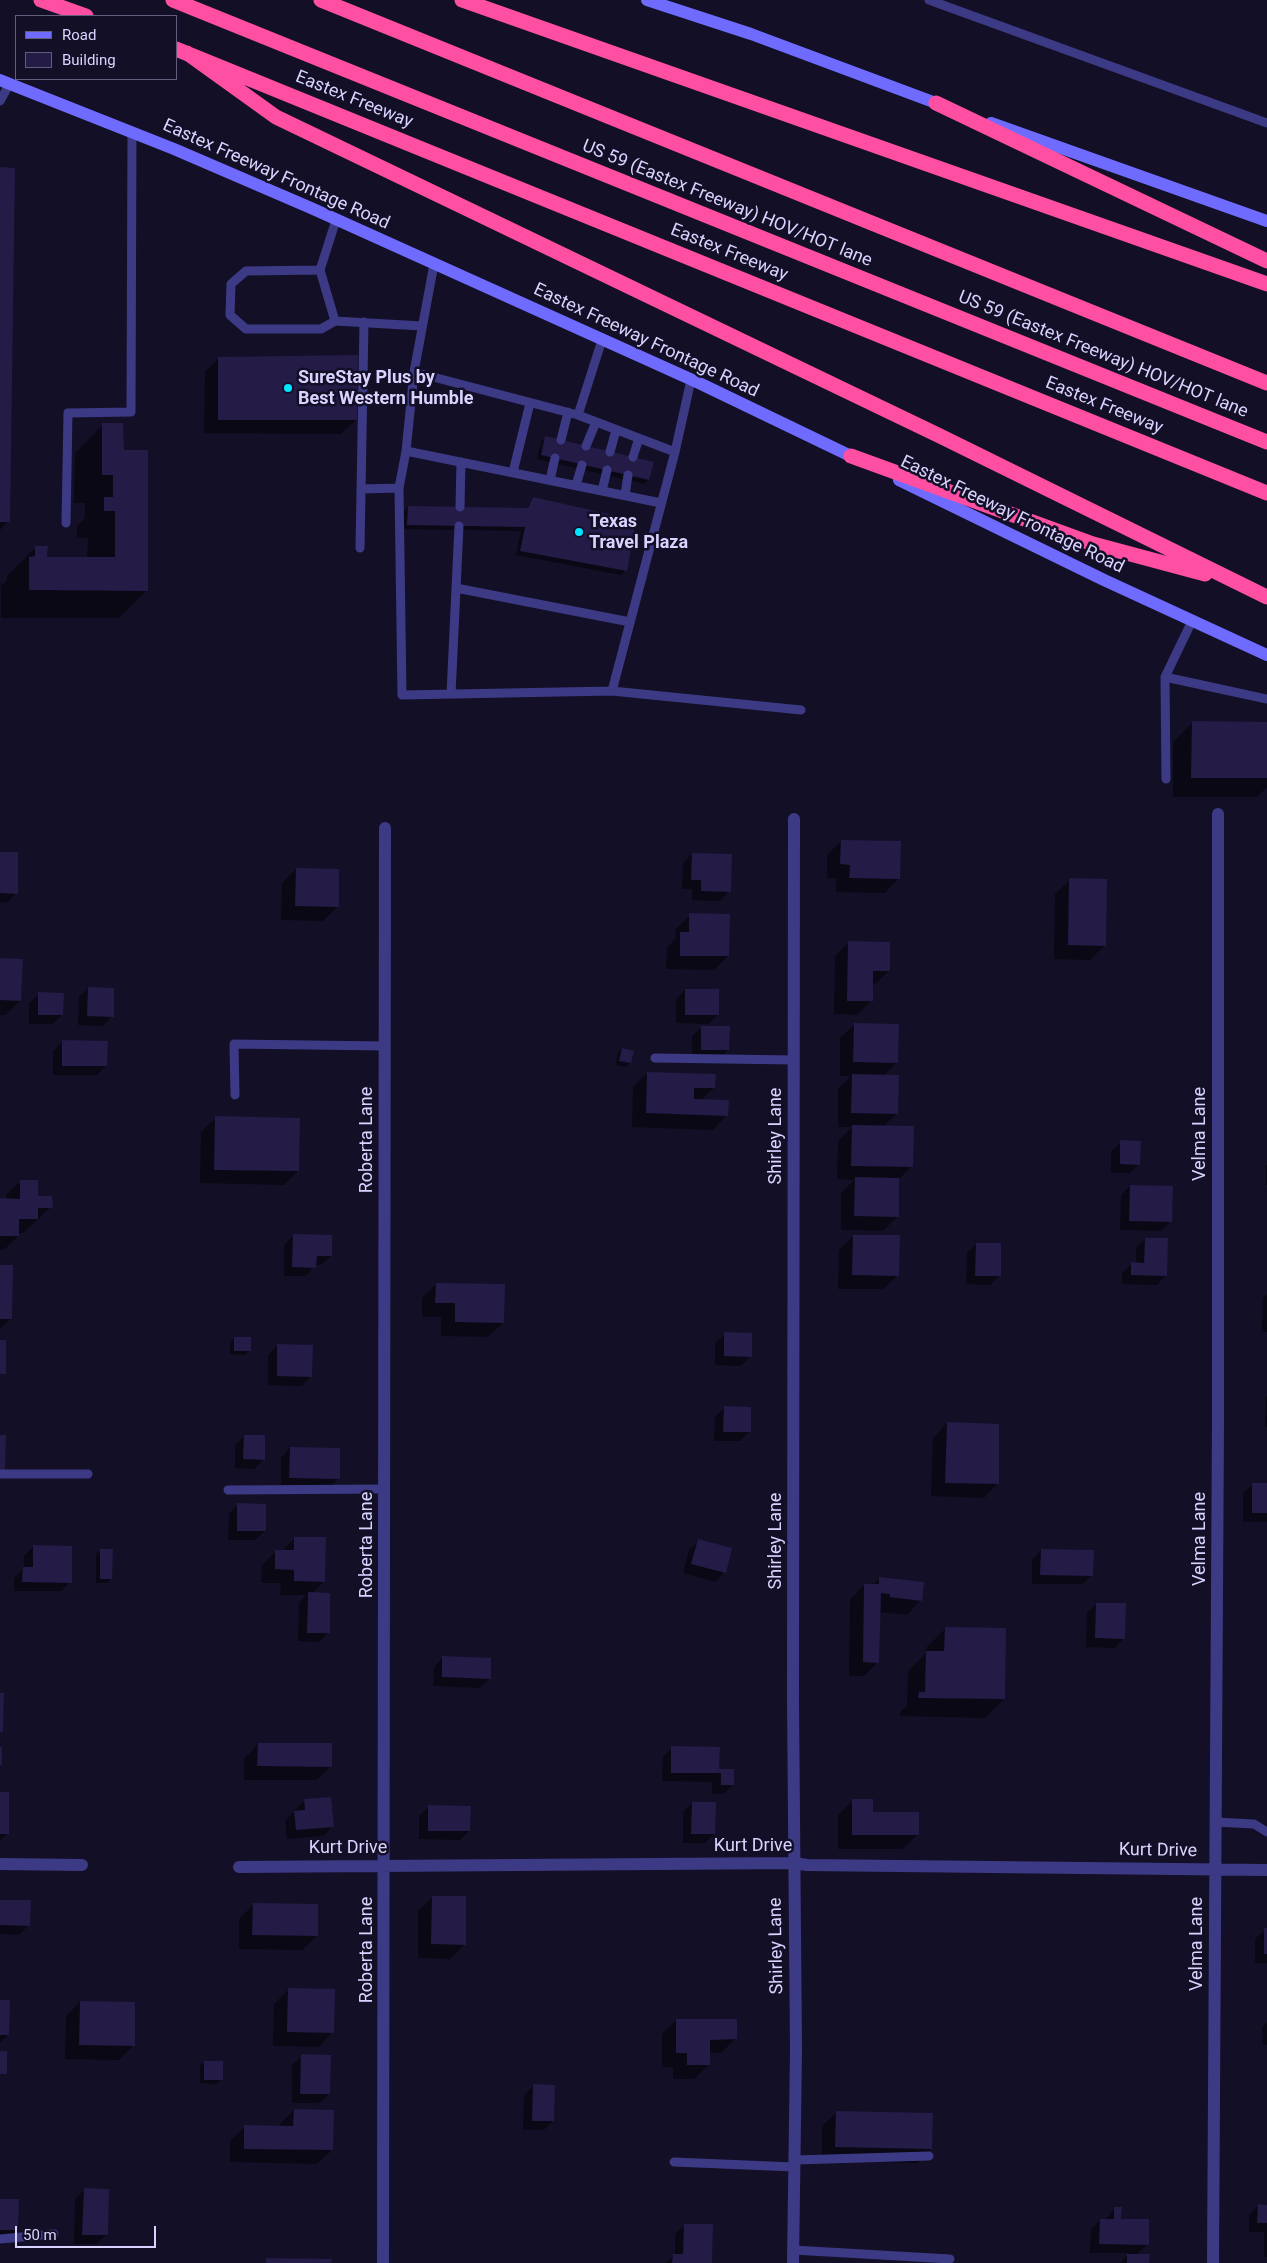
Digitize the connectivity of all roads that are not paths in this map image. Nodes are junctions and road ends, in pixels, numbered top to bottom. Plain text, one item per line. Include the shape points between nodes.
1 (40, 0) edge
2 (173, 0) edge
3 (322, 0) edge
4 (462, 0) edge
5 (647, 0) edge
6 (929, 0) edge
7 (83, 15) edge
8 (182, 51) edge
9 (5, 82) edge
10 (0, 101) edge
11 (936, 103) junction
12 (1267, 123) edge
13 (132, 132) junction
14 (336, 220) junction
15 (1267, 221) edge
16 (1267, 261) edge
17 (434, 264) junction
18 (320, 270) junction
19 (1267, 284) edge
20 (335, 321) junction
21 (364, 322) junction
22 (422, 326) junction
23 (602, 340) junction
24 (414, 372) junction
25 (691, 380) junction
26 (1267, 383) edge
27 (530, 402) junction
28 (568, 412) junction
29 (578, 415) junction
30 (596, 422) junction
31 (616, 430) junction
32 (639, 438) junction
33 (561, 440) dead end
34 (1267, 442) edge
35 (586, 446) dead end
36 (406, 451) junction
37 (610, 452) dead end
38 (675, 452) junction
39 (851, 456) junction
40 (633, 457) dead end
41 (555, 458) dead end
42 (462, 462) junction
43 (582, 465) dead end
44 (607, 470) dead end
45 (513, 472) junction
46 (628, 476) dead end
47 (550, 480) junction
48 (576, 485) junction
49 (399, 488) junction
50 (361, 489) junction
51 (602, 491) junction
52 (1267, 493) edge
53 (625, 496) junction
54 (661, 503) junction
55 (460, 507) dead end
56 (66, 523) dead end
57 (459, 526) dead end
58 (360, 548) dead end
59 (456, 588) junction
60 (1267, 591) edge
61 (1267, 597) edge
62 (1192, 621) junction
63 (630, 622) junction
64 (1267, 655) edge
65 (1165, 677) junction
66 (612, 691) junction
67 (450, 694) junction
68 (1267, 699) edge
69 (801, 710) dead end
70 (1166, 779) dead end
71 (1218, 814) dead end
72 (794, 819) dead end
73 (385, 828) dead end
74 (385, 1046) junction
75 (655, 1058) dead end
76 (794, 1060) junction
77 (234, 1095) dead end
78 (0, 1474) edge
79 (88, 1474) dead end
80 (385, 1489) junction
81 (228, 1490) dead end
82 (1215, 1822) junction
83 (1267, 1832) edge
84 (794, 1863) junction
85 (0, 1864) edge
86 (82, 1865) dead end
87 (384, 1866) junction
88 (239, 1867) dead end
89 (1215, 1870) junction
90 (1267, 1870) edge
91 (929, 2156) dead end
92 (674, 2162) dead end
93 (795, 2164) junction
94 (54, 2234) dead end
95 (0, 2239) edge
96 (793, 2250) junction
97 (950, 2259) dead end
98 (383, 2263) edge
99 (793, 2263) edge
100 (1213, 2263) edge

1 - 7 highway
2 - 34 highway, US 59 (Eastex Freeway) HOV/HOT lane
3 - 26 highway
4 - 19 highway
5 - 11 main road via 751,34
6 - 12 lane
8 - 52 highway, Eastex Freeway
8 - 61 highway via 276,117
9 - 10 lane
9 - 13 main road, Eastex Freeway Frontage Road
11 - 15 main road
11 - 16 highway
13 - 14 main road, Eastex Freeway Frontage Road
13 - 56 lane via 131,412 68,413
14 - 17 main road, Eastex Freeway Frontage Road
14 - 18 lane
17 - 22 lane
17 - 23 main road, Eastex Freeway Frontage Road
18 - 20 lane
18 - 20 lane via 246,271 231,284 230,315 246,329 321,329
20 - 21 lane
21 - 22 lane
21 - 50 lane
22 - 24 lane
23 - 25 main road, Eastex Freeway Frontage Road
23 - 29 lane
24 - 27 lane
24 - 36 lane
25 - 38 lane
25 - 39 main road, Eastex Freeway Frontage Road
27 - 28 lane
27 - 45 lane
28 - 29 lane
28 - 33 lane
29 - 30 lane
30 - 31 lane
30 - 35 lane
31 - 32 lane
31 - 37 lane
32 - 38 lane
32 - 40 lane
36 - 42 lane
36 - 49 lane
38 - 54 lane
39 - 60 highway via 1093,544
39 - 62 main road, Eastex Freeway Frontage Road
41 - 47 lane
42 - 45 lane
42 - 55 lane
43 - 48 lane
44 - 51 lane
45 - 47 lane
46 - 53 lane
47 - 48 lane
48 - 51 lane
49 - 50 lane
49 - 67 lane via 402,695
50 - 58 lane
51 - 53 lane
53 - 54 lane
54 - 63 lane
57 - 59 lane
59 - 63 lane
59 - 67 lane
62 - 64 main road, Eastex Freeway Frontage Road
62 - 65 lane
63 - 66 lane
65 - 68 lane
65 - 70 lane
66 - 67 lane
66 - 69 lane
71 - 82 street, Velma Lane
72 - 76 street, Shirley Lane
73 - 74 street, Roberta Lane
74 - 77 lane via 234,1044
74 - 80 street, Roberta Lane
75 - 76 lane
76 - 84 street, Shirley Lane
78 - 79 lane
80 - 81 lane
80 - 87 street, Roberta Lane
82 - 83 lane via 1254,1824
82 - 89 street, Velma Lane
84 - 87 street, Kurt Drive
84 - 89 street, Kurt Drive
84 - 93 street, Shirley Lane
85 - 86 street
87 - 88 street, Kurt Drive
87 - 98 street, Roberta Lane
89 - 90 street, Kurt Drive
89 - 100 street, Velma Lane
91 - 93 lane
92 - 93 lane
93 - 96 street, Shirley Lane
94 - 95 lane
96 - 97 lane
96 - 99 street, Shirley Lane

